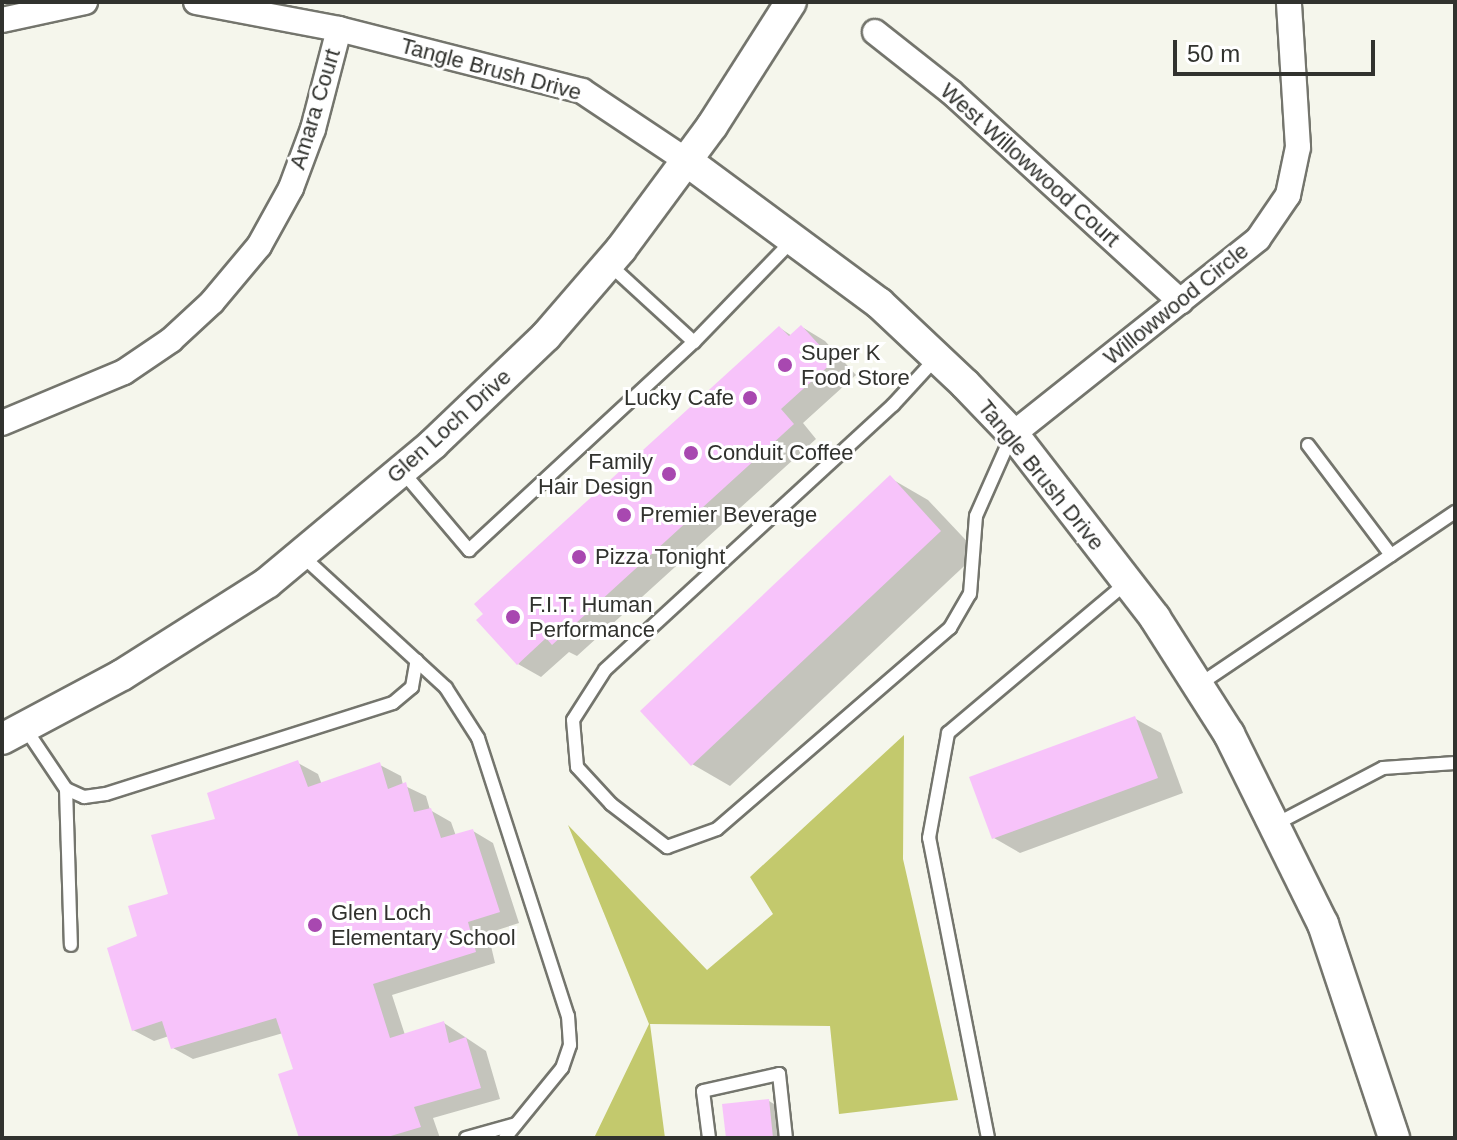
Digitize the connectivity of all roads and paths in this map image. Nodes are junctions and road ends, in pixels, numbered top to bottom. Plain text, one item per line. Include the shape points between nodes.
1 (85, 2) edge
2 (196, 2) edge
3 (791, 2) edge
4 (1289, 2) edge
5 (2, 20) edge
6 (339, 29) junction
7 (875, 32) dead end
8 (687, 161) junction
9 (794, 239) junction
10 (609, 264) junction
11 (1181, 302) junction
12 (694, 342) junction
13 (937, 357) junction
14 (2, 423) edge
15 (1013, 434) junction
16 (1308, 445) dead end
17 (402, 471) junction
18 (1455, 512) edge
19 (300, 554) junction
20 (1391, 555) junction
21 (1127, 582) junction
22 (417, 660) junction
23 (1200, 684) junction
24 (13, 733) edge
25 (1455, 763) edge
26 (66, 789) junction
27 (1276, 824) junction
28 (71, 945) dead end
29 (516, 1124) junction
30 (466, 1138) edge
31 (505, 1138) edge
32 (709, 1138) edge
33 (786, 1138) edge
34 (988, 1138) edge
35 (1394, 1138) edge

1 - 5 street
2 - 6 street, Tangle Brush Drive
3 - 8 street, Glen Loch Drive
4 - 11 street, Willowwood Circle via 1298,147 1288,195 1258,239
6 - 8 street, Tangle Brush Drive via 582,91
6 - 14 street, Amara Court via 313,129 291,188 259,246 212,302 171,340 124,372
7 - 11 street, West Willowwood Court via 951,92
8 - 9 street, Tangle Brush Drive
8 - 10 street, Glen Loch Drive
9 - 12 lane
9 - 13 street, Tangle Brush Drive via 879,303
10 - 12 lane
10 - 17 street, Glen Loch Drive via 546,336
11 - 15 street, Willowwood Circle
12 - 17 lane via 469,550
13 - 15 street, Tangle Brush Drive
13 - 15 lane via 893,405 605,670 573,720 577,767 611,804 667,847 717,829 950,628 970,594 976,516
15 - 21 street, Tangle Brush Drive
16 - 20 lane
17 - 19 street, Glen Loch Drive
18 - 20 lane
19 - 22 lane
19 - 24 street, Glen Loch Drive via 267,583 122,675
20 - 23 lane
21 - 23 street, Tangle Brush Drive
21 - 34 lane via 948,733 929,838
22 - 26 lane via 406,695 371,712 106,794 84,797
22 - 29 lane via 461,706 478,738 568,1016 570,1045 562,1068
23 - 27 street, Tangle Brush Drive
24 - 26 lane
25 - 27 lane via 1383,768
26 - 28 lane
27 - 35 street, Tangle Brush Drive via 1323,924
29 - 30 lane
29 - 31 lane
32 - 33 lane via 703,1091 779,1074

